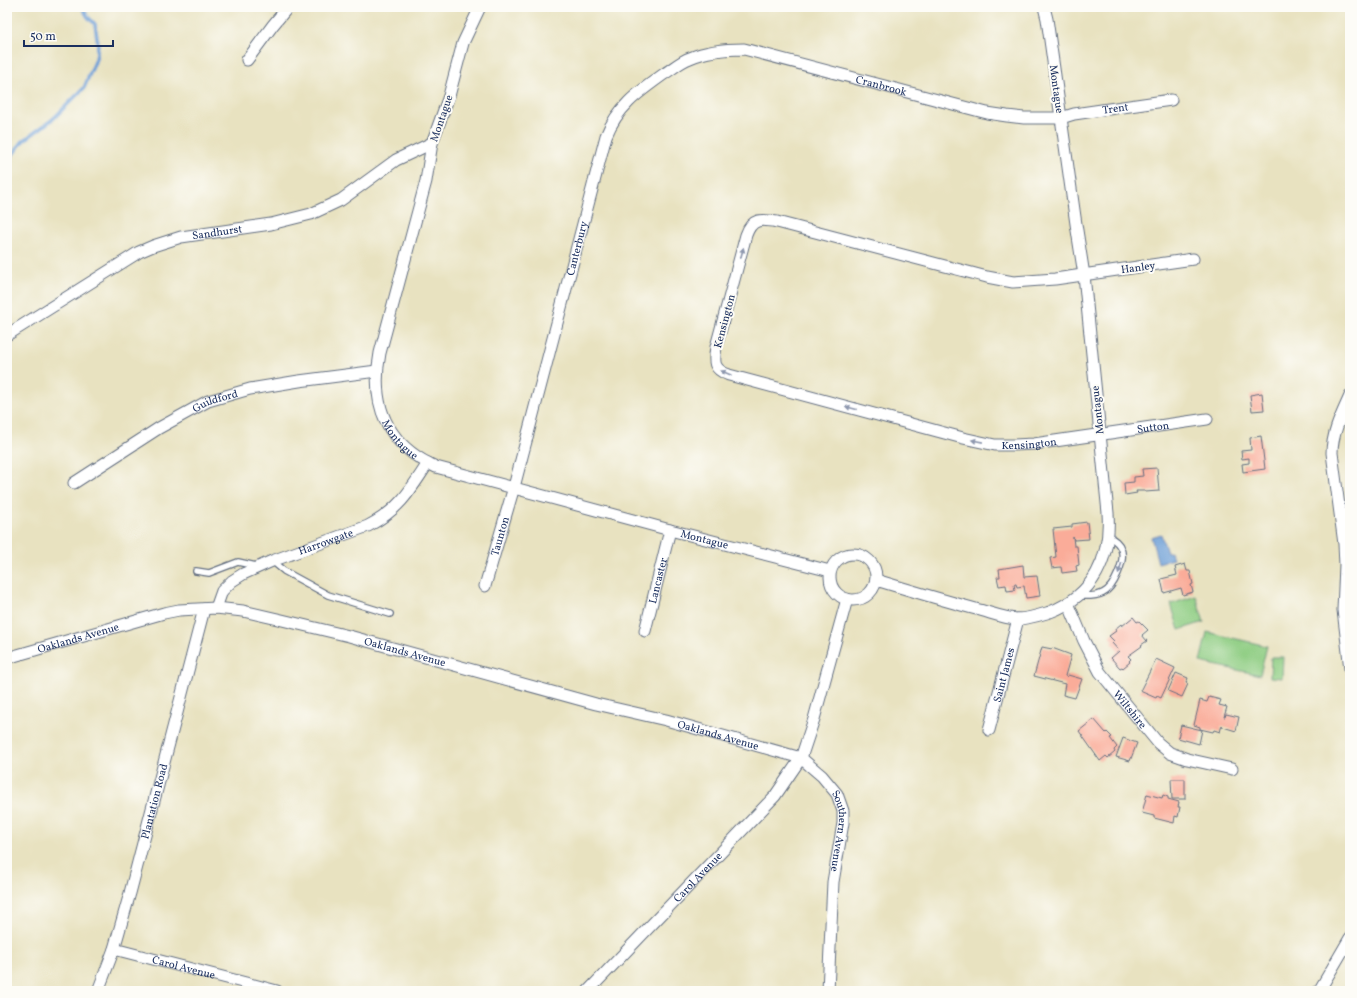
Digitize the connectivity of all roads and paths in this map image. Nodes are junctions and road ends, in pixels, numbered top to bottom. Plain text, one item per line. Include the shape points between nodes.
1 (288, 7) edge
2 (480, 7) edge
3 (1044, 7) edge
4 (702, 54) joint
5 (247, 60) dead end
6 (1171, 100) dead end
7 (1061, 118) junction
8 (432, 143) junction
9 (1193, 259) dead end
10 (1084, 275) junction
11 (7, 335) edge
12 (377, 371) junction
13 (1350, 396) edge
14 (1207, 419) dead end
15 (1099, 435) junction
16 (428, 463) junction
17 (74, 483) dead end
18 (514, 487) junction
19 (670, 530) junction
20 (1108, 536) junction
21 (272, 561) junction
22 (258, 567) junction
23 (196, 571) dead end
24 (830, 571) junction
25 (876, 580) junction
26 (485, 586) dead end
27 (1077, 596) junction
28 (847, 599) junction
29 (1068, 603) junction
30 (216, 608) junction
31 (204, 609) junction
32 (390, 614) dead end
33 (1018, 619) junction
34 (645, 631) dead end
35 (1348, 639) edge
36 (7, 658) edge
37 (1350, 669) edge
38 (989, 730) dead end
39 (801, 758) junction
40 (1232, 769) dead end
41 (1350, 938) edge
42 (114, 949) junction
43 (98, 991) edge
44 (277, 991) edge
45 (588, 991) edge
46 (828, 991) edge
47 (1320, 991) edge

1 - 5 street
2 - 8 street, Montague via 463,44 449,96
3 - 7 street, Montague
4 - 7 street, Cranbrook via 737,49 750,50 987,113
4 - 18 street, Canterbury via 689,58 640,91 620,110 610,126
6 - 7 street, Trent
7 - 10 street, Montague
8 - 11 street, Sandhurst via 396,160 341,200 311,214 271,224 181,237 139,252
8 - 12 street, Montague via 426,181
9 - 10 street, Hanley
10 - 15 street, Montague
15 -> 10 street, Kensington via 1014,446 988,443 728,375 719,370 714,360 746,235 751,225 758,221 777,222 1013,282
12 - 16 street, Montague via 377,390 384,418 400,442
12 - 17 street, Guildford via 299,380 250,389 208,401 166,424
13 - 35 street via 1336,428 1332,453 1344,549 1343,604
14 - 15 street, Sutton
15 - 20 street, Montague via 1108,513
16 - 18 street, Montague
16 - 21 street, Harrowgate via 408,493 380,520
18 - 19 street, Montague
18 - 26 street, Taunton
19 - 24 street, Montague
19 - 34 street, Lancaster
20 - 27 street, Montague via 1100,567 1090,583
20 -> 27 lane via 1117,542 1123,554 1114,583 1104,593
21 - 22 street, Harrowgate
21 - 32 lane via 284,571 328,595
22 - 23 lane via 238,562 214,572
22 - 30 street, Harrowgate via 227,585 220,595
24 - 25 street via 834,564 846,555 861,555 872,565
24 - 28 street via 831,585 835,592
25 - 28 street via 869,594 854,600
25 - 33 street, Montague via 947,602
27 - 29 street, Montague
28 - 39 street, Carol Avenue
29 - 33 street, Montague via 1040,615
29 - 40 street, Wiltshire via 1100,672 1158,743 1170,753
30 - 31 street, Oaklands Avenue
30 - 39 street, Oaklands Avenue via 243,611 341,634
31 - 36 street, Oaklands Avenue via 180,610 149,617
31 - 42 street, Plantation Road
33 - 38 street, Saint James
35 - 37 street
39 - 45 street, Carol Avenue via 775,796
39 - 46 street, Southern Avenue via 826,780 837,794 843,811 833,882
41 - 47 street
42 - 43 street, Plantation Road
42 - 44 street, Carol Avenue

